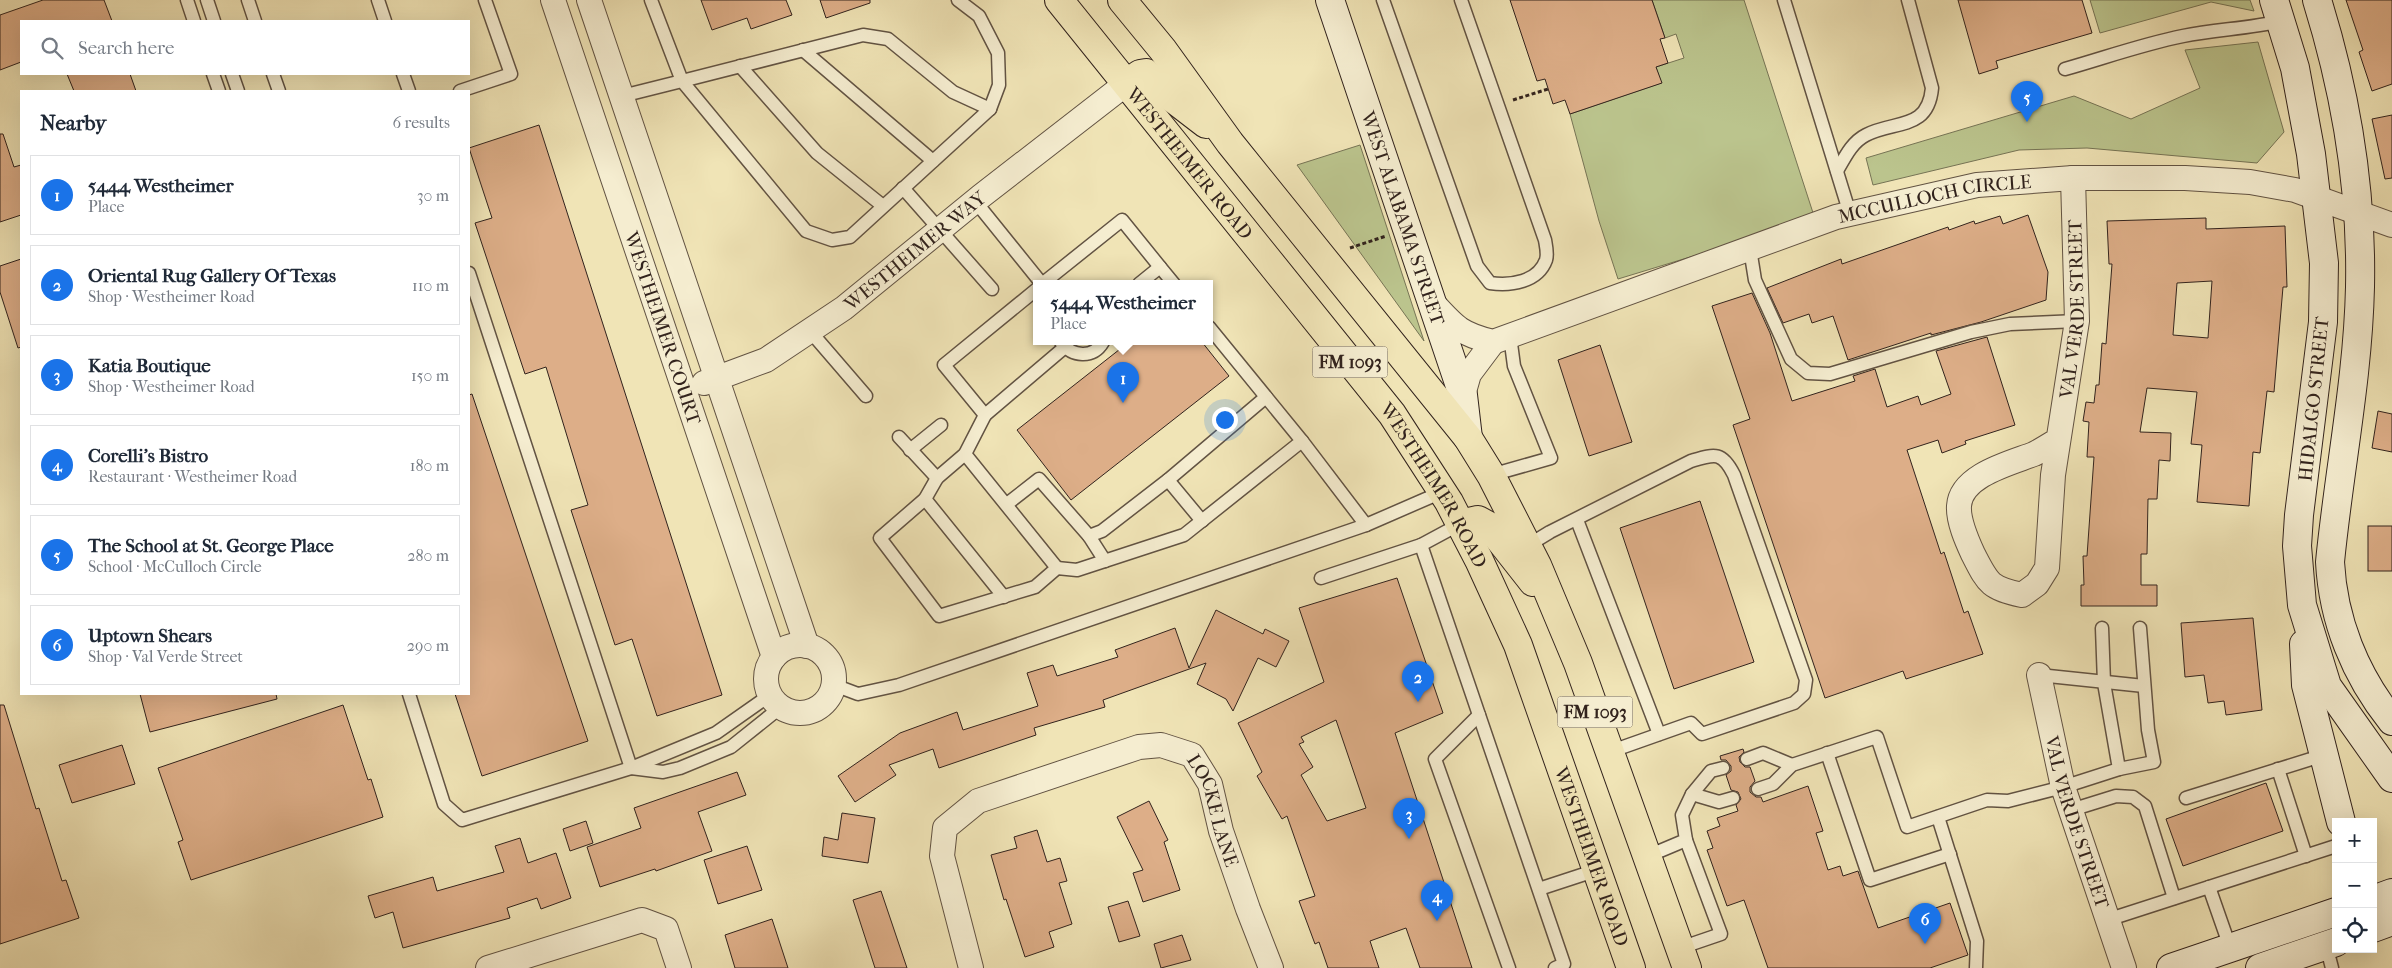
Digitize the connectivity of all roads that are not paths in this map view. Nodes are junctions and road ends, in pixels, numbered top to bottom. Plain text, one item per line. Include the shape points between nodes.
1 (187, 0) edge
2 (207, 0) edge
3 (248, 0) edge
4 (378, 0) edge
5 (486, 0) edge
6 (553, 0) edge
7 (589, 0) edge
8 (651, 0) edge
9 (958, 0) edge
10 (1059, 0) edge
11 (1122, 0) edge
12 (1330, 0) edge
13 (1383, 0) edge
14 (1461, 0) edge
15 (1784, 0) edge
16 (1908, 0) edge
17 (2317, 0) edge
18 (2278, 11) edge
19 (194, 20) edge
20 (214, 20) edge
21 (255, 20) edge
22 (385, 20) edge
23 (803, 50) junction
24 (740, 66) junction
25 (2065, 69) dead end
26 (213, 75) edge
27 (232, 75) edge
28 (273, 75) edge
29 (403, 75) edge
30 (682, 82) junction
31 (1127, 83) junction
32 (219, 90) edge
33 (238, 90) edge
34 (279, 90) edge
35 (409, 90) edge
36 (463, 90) edge
37 (622, 96) junction
38 (990, 109) junction
39 (1230, 143) junction
40 (933, 161) junction
41 (1837, 170) junction
42 (2074, 178) junction
43 (904, 188) junction
44 (2315, 197) junction
45 (975, 200) junction
46 (883, 206) junction
47 (2357, 212) junction
48 (1850, 214) junction
49 (2392, 225) edge
50 (940, 229) junction
51 (1750, 249) junction
52 (1160, 267) junction
53 (470, 276) edge
54 (1039, 280) edge
55 (1047, 280) edge
56 (1144, 280) edge
57 (1171, 280) edge
58 (992, 289) dead end
59 (1033, 292) edge
60 (1433, 303) junction
61 (2077, 321) junction
62 (810, 331) junction
63 (1213, 332) edge
64 (1501, 339) junction
65 (1063, 345) edge
66 (1100, 345) edge
67 (717, 378) junction
68 (686, 390) junction
69 (1463, 395) junction
70 (866, 396) dead end
71 (1266, 396) junction
72 (985, 415) junction
73 (941, 425) dead end
74 (899, 437) dead end
75 (1468, 438) junction
76 (1302, 441) junction
77 (2057, 441) junction
78 (910, 450) junction
79 (965, 454) junction
80 (1491, 476) junction
81 (937, 478) junction
82 (1168, 480) junction
83 (1442, 492) junction
84 (925, 499) junction
85 (1007, 504) junction
86 (1577, 520) junction
87 (1202, 521) junction
88 (1460, 524) junction
89 (1366, 525) junction
90 (1089, 536) junction
91 (1421, 545) junction
92 (1527, 546) junction
93 (1105, 561) junction
94 (1057, 568) junction
95 (1321, 578) dead end
96 (1004, 597) junction
97 (2302, 605) junction
98 (1555, 608) junction
99 (2102, 628) dead end
100 (2140, 628) dead end
101 (807, 646) junction
102 (774, 657) junction
103 (2039, 675) joint
104 (2104, 684) junction
105 (834, 685) junction
106 (2144, 686) junction
107 (409, 695) edge
108 (775, 701) junction
109 (1479, 715) junction
110 (2392, 721) edge
111 (1659, 734) junction
112 (1609, 752) junction
113 (1827, 753) junction
114 (2324, 755) junction
115 (1747, 759) dead end
116 (1792, 765) junction
117 (631, 768) junction
118 (1723, 768) dead end
119 (2119, 769) junction
120 (2278, 769) junction
121 (2392, 778) edge
122 (2063, 787) junction
123 (1758, 789) dead end
124 (1692, 794) junction
125 (1733, 798) dead end
126 (2186, 798) dead end
127 (2071, 810) junction
128 (1938, 817) junction
129 (2340, 818) edge
130 (1686, 840) junction
131 (2332, 847) edge
132 (1950, 854) junction
133 (1648, 856) junction
134 (2306, 856) junction
135 (1597, 870) junction
136 (2209, 887) junction
137 (1539, 888) junction
138 (2392, 893) edge
139 (2174, 898) junction
140 (2377, 899) edge
141 (2332, 913) edge
142 (2107, 920) junction
143 (2392, 921) edge
144 (2377, 927) edge
145 (2230, 946) junction
146 (2331, 952) edge
147 (1683, 958) edge
148 (488, 968) edge
149 (679, 968) edge
150 (972, 968) edge
151 (1272, 968) edge
152 (1509, 968) edge
153 (1555, 968) edge
154 (1631, 968) edge
155 (1976, 968) edge
156 (2124, 968) edge
157 (2171, 968) edge
158 (2260, 968) edge

1 - 19 lane
2 - 20 lane
3 - 21 lane
4 - 22 lane
5 - 36 lane via 511,74
6 - 68 street, WESTHEIMER COURT
7 - 37 street, WESTHEIMER COURT
8 - 30 lane
9 - 38 lane via 979,16 998,53 999,85
10 - 31 main road, WESTHEIMER ROAD / FM 1093
11 - 39 main road, FM 1093
12 - 60 street, WEST ALABAMA STREET
13 - 14 lane via 1477,266 1490,283 1506,286 1538,273 1547,258 1545,240
15 - 41 lane
16 - 41 lane via 1932,88 1930,102 1924,113 1914,120 1859,139
17 - 47 street, HIDALGO STREET via 2334,54 2347,116
18 - 25 lane via 2259,26 2221,28 2181,36
18 - 44 street, HIDALGO STREET via 2295,68
23 - 24 lane
23 - 38 lane via 863,35 888,39 953,92
23 - 40 lane
24 - 30 lane
24 - 46 lane via 817,153
26 - 32 lane
27 - 33 lane
28 - 34 lane
29 - 35 lane
30 - 37 lane
30 - 46 lane via 806,230 832,240 850,237
31 - 39 main road via 1146,73 1163,91
31 - 45 street, WESTHEIMER WAY
31 - 83 main road, WESTHEIMER ROAD / FM 1093 via 1392,414
37 - 67 street, WESTHEIMER COURT
38 - 40 lane
39 - 75 main road, FM 1093
40 - 43 lane
41 - 48 lane
42 - 44 street, MCCULLOCH CIRCLE via 2185,178 2250,182
42 - 48 street, MCCULLOCH CIRCLE via 1977,185
42 - 61 street, VAL VERDE STREET
43 - 46 lane
43 - 50 lane
44 - 47 street, MCCULLOCH CIRCLE
44 - 97 street, HIDALGO STREET via 2324,263 2323,322 2299,515
45 - 50 street, WESTHEIMER WAY
45 - 54 lane
47 - 49 street, MCCULLOCH CIRCLE
47 - 110 street, HIDALGO STREET via 2360,287 2356,346 2333,533 2331,587 2342,630 2359,670 2376,701
48 - 51 street, MCCULLOCH CIRCLE
50 - 58 lane
50 - 62 street, WESTHEIMER WAY via 844,308
51 - 61 lane via 1755,280 1791,359 1808,373 1830,374 1971,332 2010,324
51 - 64 street, MCCULLOCH CIRCLE
52 - 55 lane via 1122,220
52 - 56 lane
52 - 57 lane
53 - 117 lane
59 - 72 lane via 944,365
60 - 64 street via 1458,330 1470,336
60 - 69 street, WEST ALABAMA STREET
61 - 77 street, VAL VERDE STREET
62 - 67 street, WESTHEIMER WAY via 766,360
62 - 70 lane
63 - 71 lane
64 - 69 street via 1469,374
64 - 80 lane via 1551,458
65 - 66 lane via 1080,354 1095,351
65 - 72 lane
67 - 68 street, WESTHEIMER WAY
67 - 101 street, WESTHEIMER COURT
68 - 102 street, WESTHEIMER COURT
69 - 75 street, WEST ALABAMA STREET
71 - 76 lane
71 - 82 lane
72 - 79 lane
73 - 78 lane
74 - 78 lane
75 - 80 main road, FM 1093
76 - 87 lane
76 - 89 lane
77 - 77 street, VAL VERDE STREET via 1982,474 1966,490 1959,506 1966,539 1985,577 1999,590 2022,595 2037,584 2047,568
78 - 81 lane
79 - 81 lane
79 - 85 lane
80 - 92 main road, FM 1093
81 - 84 lane
82 - 87 lane
82 - 90 lane via 1102,531
83 - 88 main road, WESTHEIMER ROAD / FM 1093
83 - 89 lane
84 - 96 lane
84 - 96 lane via 880,538 939,616
85 - 90 lane via 1039,478
85 - 94 lane
86 - 92 lane
86 - 111 lane
86 - 111 lane via 1691,461 1716,455 1729,467 1806,680 1806,690 1802,698 1702,734 1690,723
87 - 93 lane via 1184,535
88 - 91 lane
88 - 98 main road via 1478,520 1489,526
88 - 135 main road, WESTHEIMER ROAD / FM 1093 via 1518,645
89 - 105 lane via 899,685 858,694
90 - 93 lane
91 - 95 lane
91 - 109 lane
92 - 98 main road, FM 1093
93 - 94 lane via 1077,570
94 - 96 lane via 1035,587
97 - 114 street via 2306,684
97 - 121 street, HIDALGO STREET via 2327,686
98 - 112 main road, FM 1093
99 - 104 lane
100 - 106 lane
101 - 102 street via 789,647
101 - 105 street via 825,656 834,675
102 - 108 street via 766,675
103 - 104 lane
103 - 122 street, VAL VERDE STREET
104 - 106 lane
104 - 119 lane
105 - 108 street via 823,705 813,711 791,712
106 - 119 lane via 2154,762
107 - 117 lane via 444,804 462,820
108 - 117 lane via 716,733
108 - 117 lane via 731,747 663,772
109 - 137 lane
109 - 152 lane via 1435,759
111 - 112 lane
112 - 133 main road, FM 1093
113 - 116 lane
113 - 128 lane via 1877,737 1908,827
113 - 132 lane via 1870,880
114 - 120 lane
114 - 129 street
115 - 116 lane via 1763,753
116 - 123 lane via 1773,784
118 - 124 lane via 1710,771
119 - 122 lane
120 - 126 lane
120 - 134 lane
122 - 127 street, VAL VERDE STREET
122 - 128 lane via 2008,802 1987,800
124 - 125 lane via 1719,802
124 - 130 lane via 1682,815
127 - 139 lane via 2116,796 2133,796 2144,806
127 - 142 street, VAL VERDE STREET
128 - 132 lane
130 - 133 lane
130 - 147 lane via 1721,934
131 - 134 lane
132 - 155 lane via 1977,941
133 - 147 main road, FM 1093
134 - 136 lane
135 - 137 lane
135 - 154 main road, WESTHEIMER ROAD / FM 1093
136 - 139 lane
136 - 145 lane
137 - 153 lane via 1564,964
138 - 140 street
139 - 142 lane
141 - 145 street
142 - 156 street, VAL VERDE STREET
143 - 144 street
145 - 157 street
146 - 158 street
148 - 149 street via 642,920 666,929
150 - 151 street, LOCKE LANE via 942,856 945,828 978,801 1139,746 1161,745 1192,754 1210,784 1221,831

